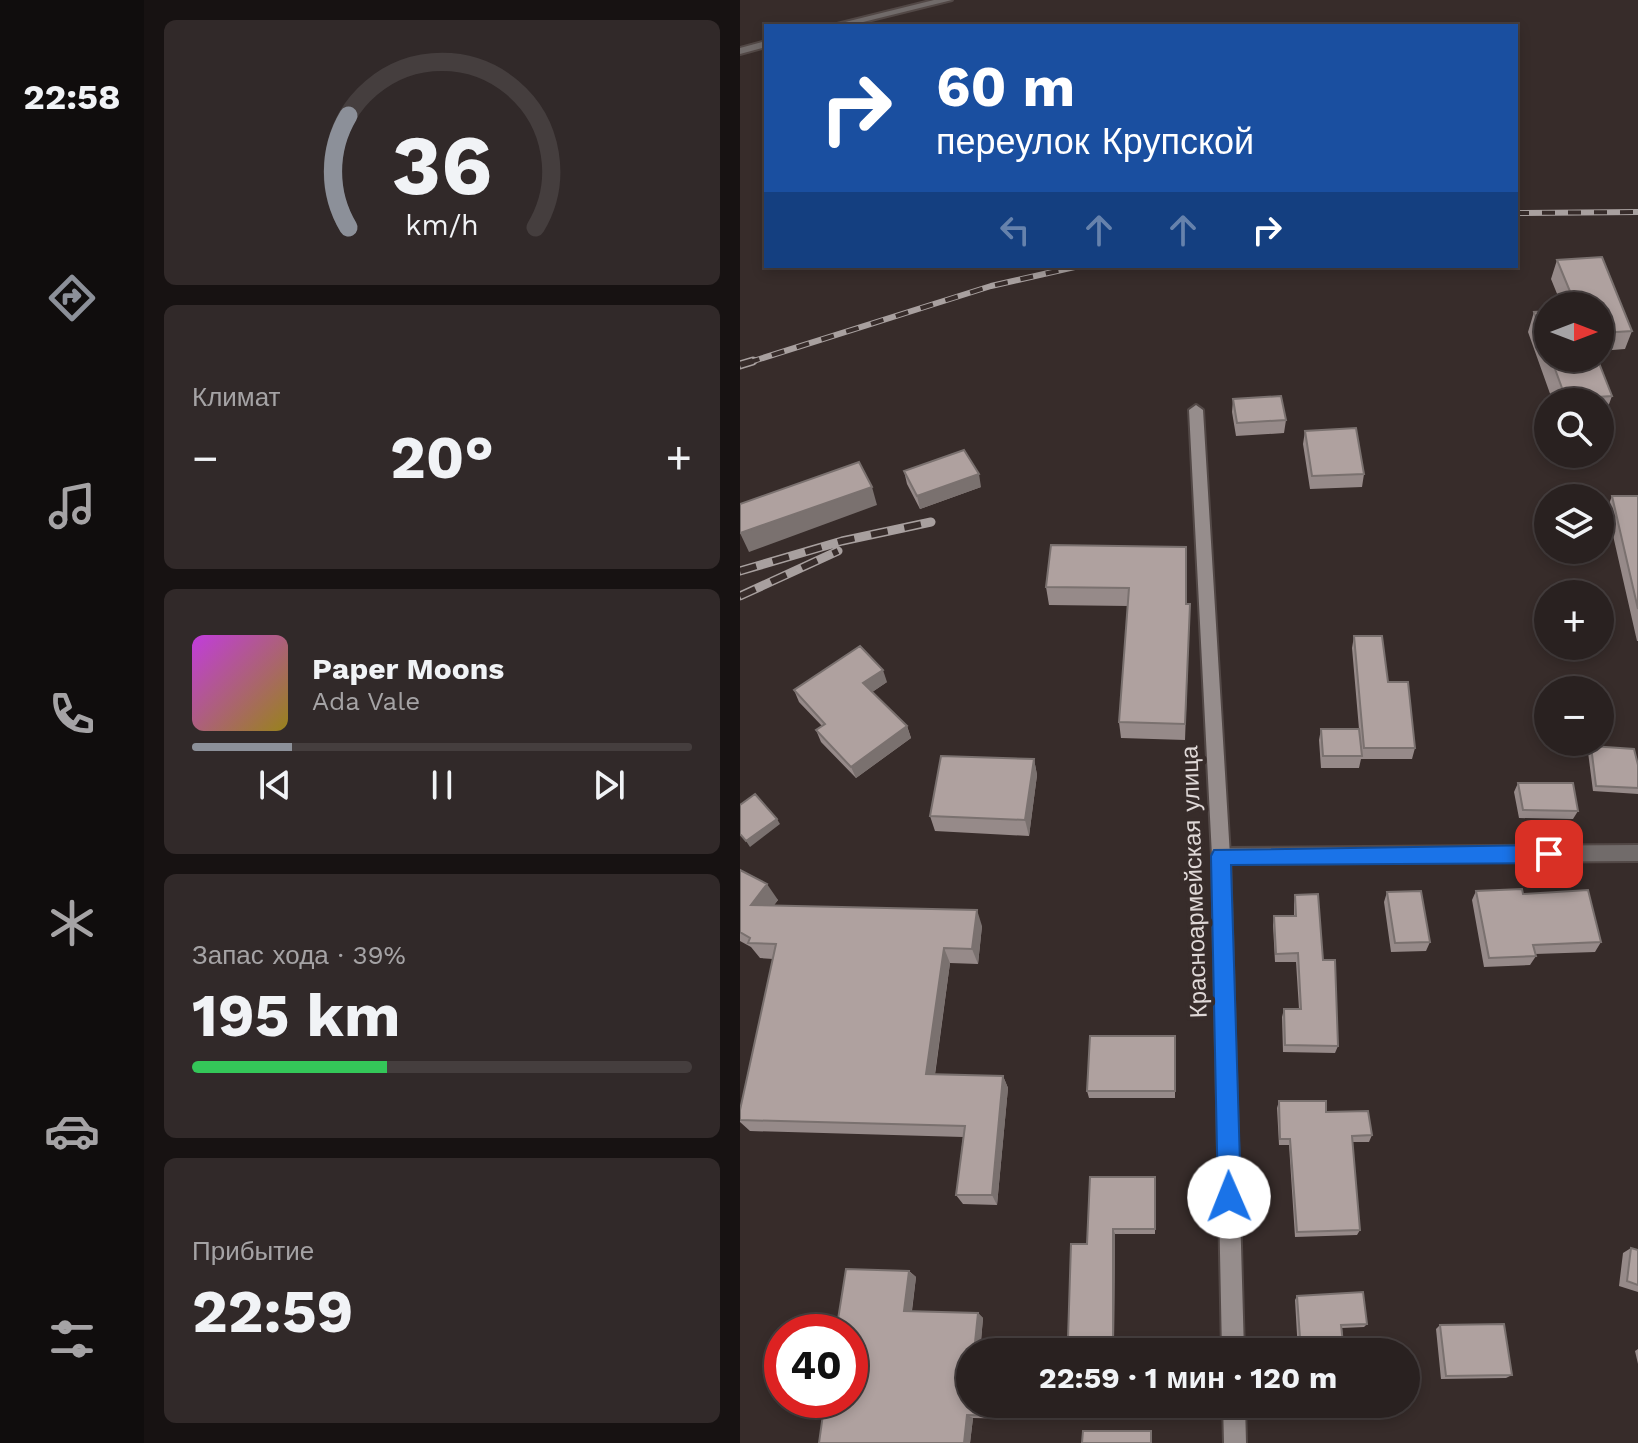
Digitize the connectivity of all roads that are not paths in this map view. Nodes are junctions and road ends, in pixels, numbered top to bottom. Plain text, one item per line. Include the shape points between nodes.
1 (947, 0) edge
2 (843, 24) edge
3 (764, 45) edge
4 (740, 51) edge
5 (1196, 410) dead end
6 (1638, 853) edge
7 (1221, 856) junction
8 (1233, 1338) edge
9 (1234, 1418) edge
10 (1235, 1443) edge

1 - 2 street
3 - 4 street
5 - 7 street, Красноармейская улица
6 - 7 street
7 - 8 street, Красноармейская улица
9 - 10 street

